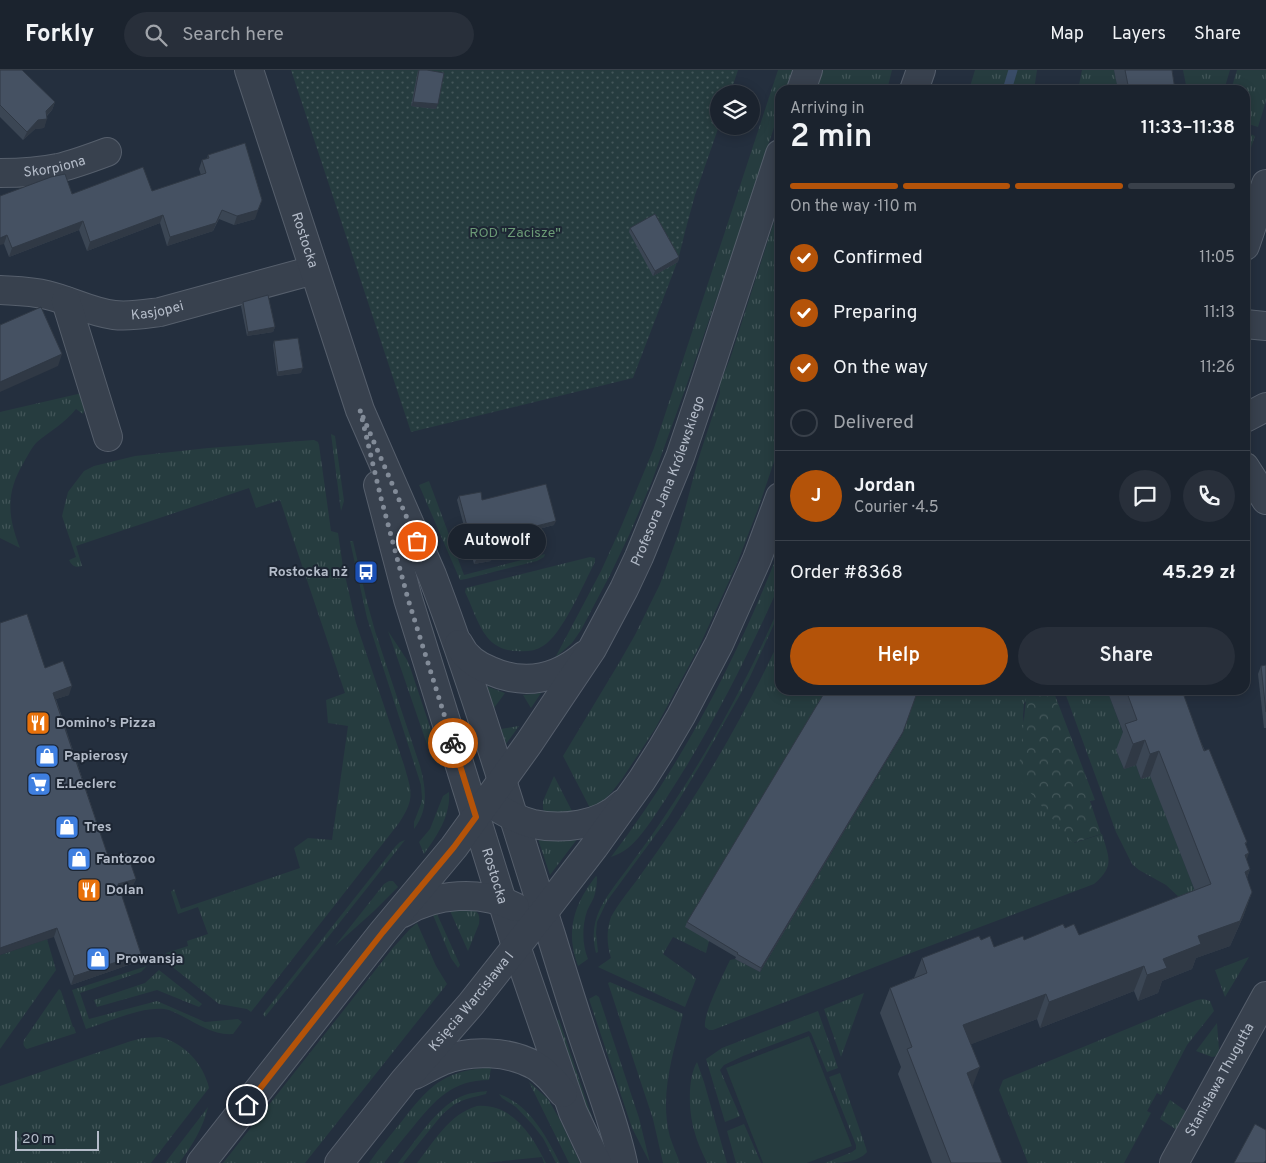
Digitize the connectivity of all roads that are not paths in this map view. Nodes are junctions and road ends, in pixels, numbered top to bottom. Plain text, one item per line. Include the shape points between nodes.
1 (249, 70) edge
2 (808, 70) edge
3 (921, 70) edge
4 (803, 85) edge
5 (916, 85) edge
6 (107, 152) dead end
7 (775, 169) edge
8 (0, 173) edge
9 (1266, 184) edge
10 (1250, 231) edge
11 (314, 270) junction
12 (0, 290) edge
13 (66, 301) junction
14 (1250, 324) edge
15 (1266, 326) edge
16 (1266, 407) edge
17 (360, 410) junction
18 (1250, 415) edge
19 (108, 437) dead end
20 (1250, 474) edge
21 (1266, 500) edge
22 (775, 510) edge
23 (454, 635) junction
24 (592, 649) junction
25 (632, 794) junction
26 (488, 800) junction
27 (513, 816) junction
28 (502, 901) junction
29 (540, 917) junction
30 (390, 924) junction
31 (516, 946) junction
32 (1266, 996) edge
33 (404, 1081) junction
34 (570, 1102) junction
35 (201, 1163) edge
36 (339, 1163) edge
37 (598, 1163) edge
38 (622, 1163) edge
39 (1174, 1163) edge

1 - 11 street, Rostocka
2 - 4 street
3 - 5 street
6 - 8 street, Skorpiona via 57,168
7 - 24 street, Profesora Jana Królewskiego via 680,456 639,557
9 - 10 street
11 - 13 street, Kasjopei via 160,312 137,315 98,312
11 - 17 street, Rostocka
12 - 13 street, Kasjopei via 25,291
13 - 19 street
14 - 15 street
16 - 18 street
17 - 23 street, Rostocka via 432,575
17 - 26 street, Rostocka via 408,599 459,764
20 - 21 street
22 - 25 street via 719,644 661,750
23 - 24 street, Rostocka via 460,648 483,668 526,680 568,668
23 - 26 street, Rostocka
24 - 26 street, Profesora Jana Królewskiego
25 - 27 street via 617,809 586,823 557,827 533,824
25 - 29 street
26 - 27 street
26 - 28 street, Rostocka
26 - 30 street
27 - 29 street
28 - 29 street
28 - 30 street via 470,896 436,898 404,912
28 - 31 street, Rostocka
29 - 31 street, Księcia Warcisława I
29 - 38 street via 554,946
30 - 35 street
31 - 33 street, Księcia Warcisława I
31 - 34 street, Rostocka
32 - 39 street, Stanisława Thugutta
33 - 34 street, Księcia Warcisława I via 443,1060 480,1053 499,1054 536,1066 552,1078
33 - 36 street, Księcia Warcisława I
34 - 37 street, Rostocka

